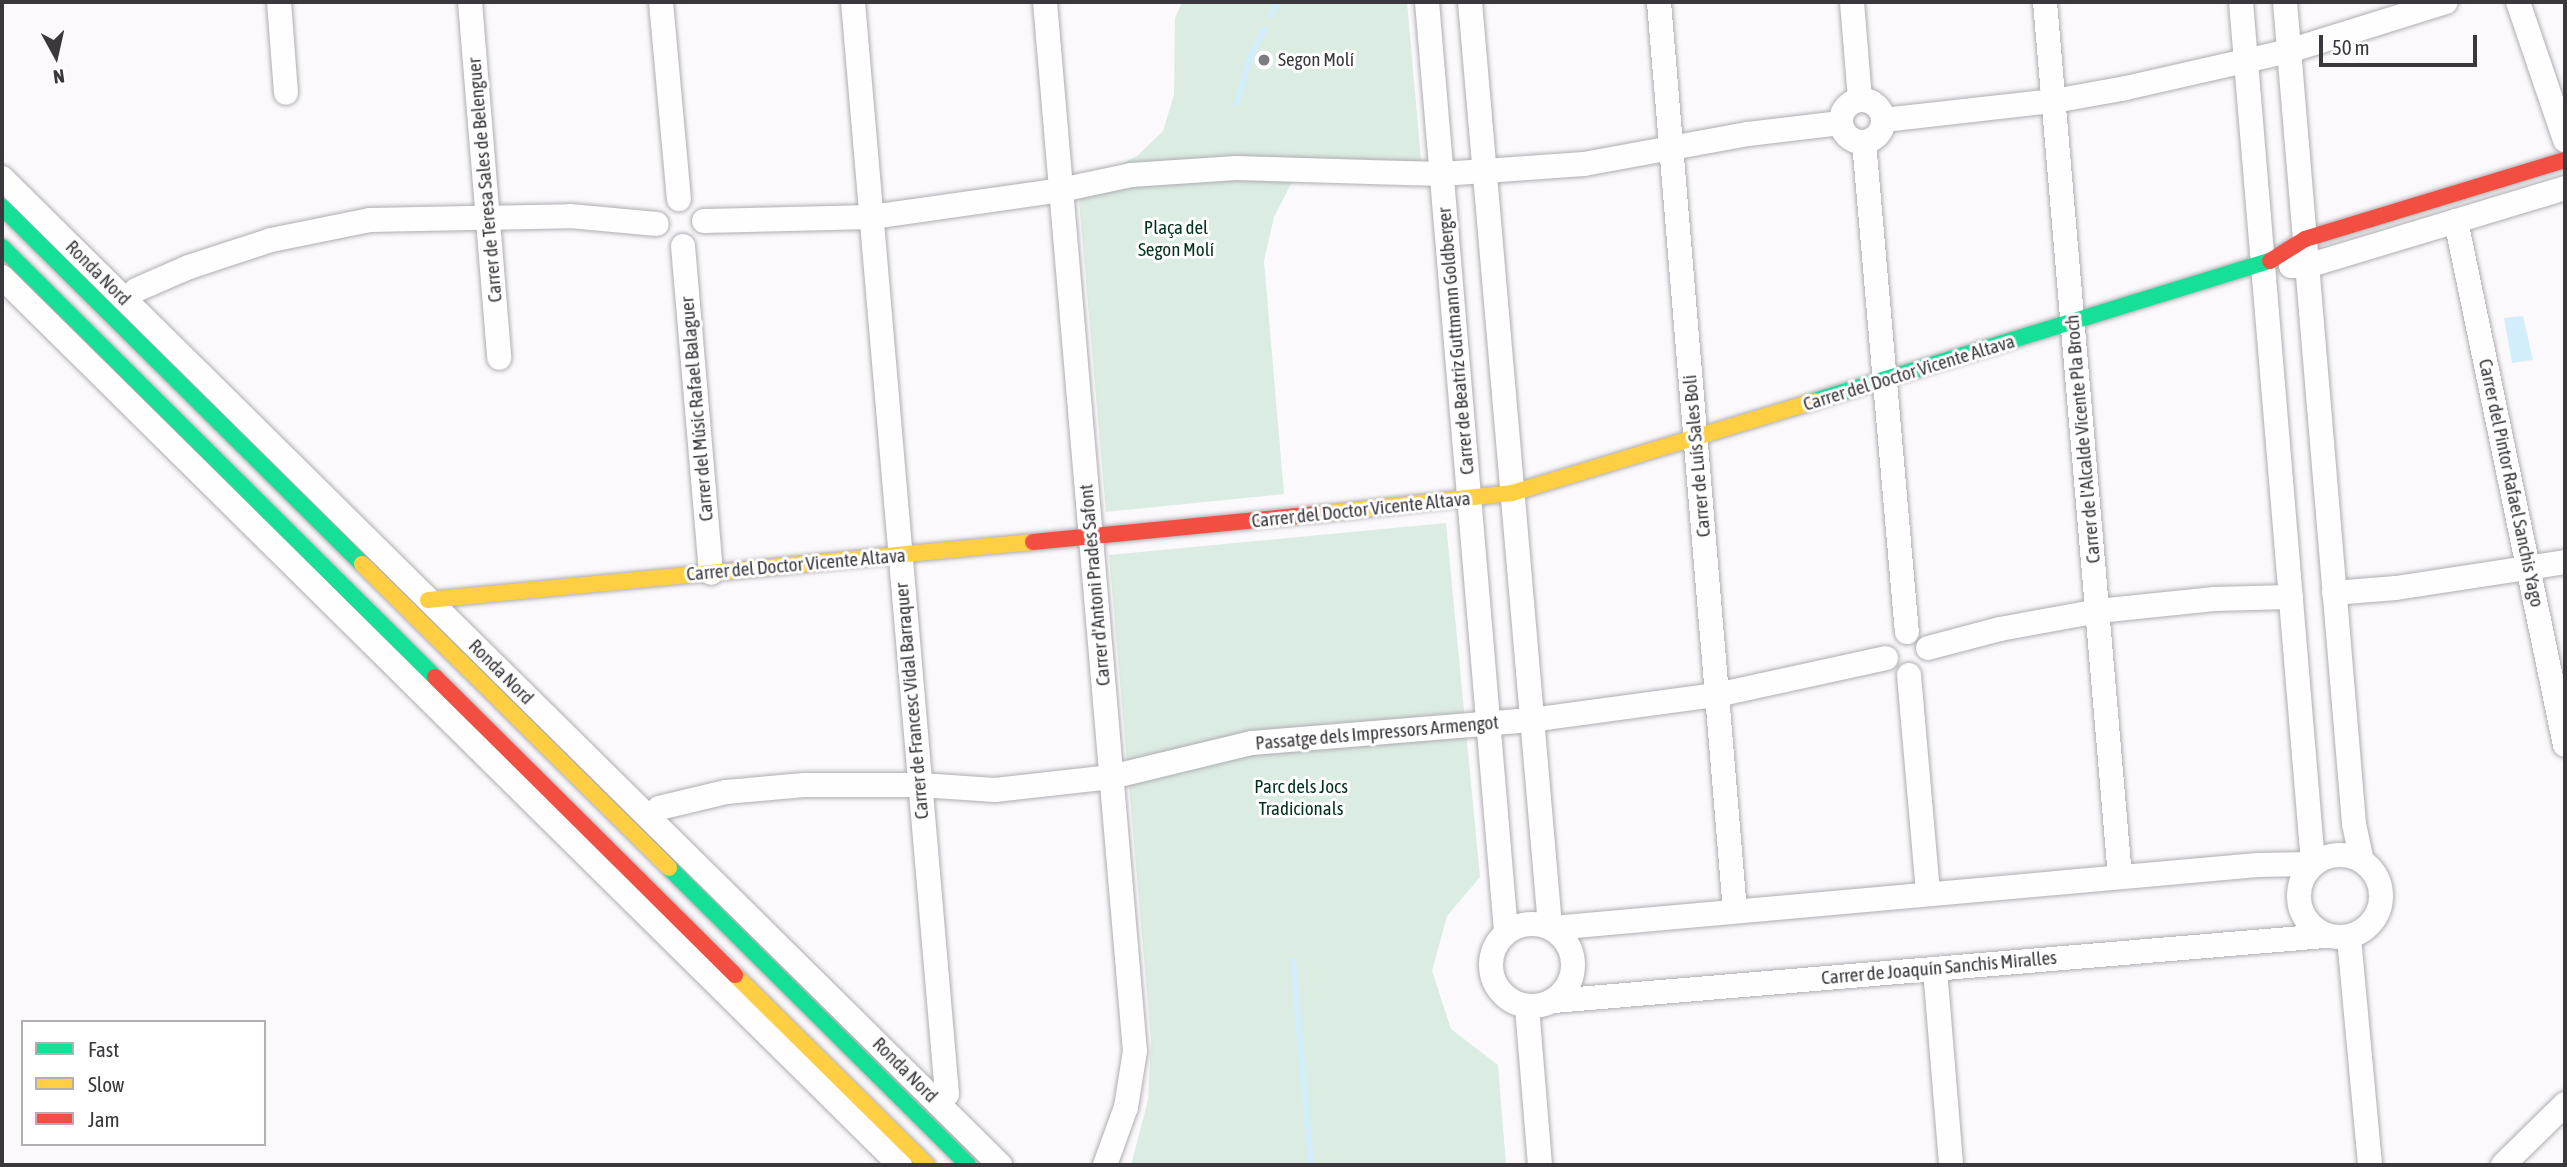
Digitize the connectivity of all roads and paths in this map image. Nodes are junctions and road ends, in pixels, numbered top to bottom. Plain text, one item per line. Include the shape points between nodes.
1 (279, 2) edge
2 (470, 2) edge
3 (661, 2) edge
4 (853, 2) edge
5 (1045, 2) edge
6 (1427, 2) edge
7 (1470, 2) edge
8 (1658, 2) edge
9 (1852, 2) edge
10 (2045, 2) edge
11 (2241, 2) edge
12 (2285, 2) edge
13 (2446, 2) edge
14 (2518, 2) edge
15 (2289, 51) junction
16 (2246, 61) junction
17 (286, 93) dead end
18 (1860, 99) junction
19 (2054, 101) junction
20 (1884, 120) junction
21 (1840, 123) junction
22 (2565, 140) edge
23 (1864, 142) junction
24 (1671, 150) junction
25 (2565, 160) edge
26 (1485, 172) junction
27 (1442, 174) junction
28 (2, 178) edge
29 (2565, 188) edge
30 (1061, 190) junction
31 (679, 199) junction
32 (2, 207) edge
33 (487, 215) junction
34 (872, 217) junction
35 (704, 221) junction
36 (2456, 221) junction
37 (657, 224) junction
38 (2305, 239) junction
39 (683, 246) junction
40 (2, 247) edge
41 (2263, 265) junction
42 (2307, 266) junction
43 (2, 277) edge
44 (136, 290) dead end
45 (2073, 323) junction
46 (499, 358) dead end
47 (1885, 380) junction
48 (1695, 438) junction
49 (1512, 493) junction
50 (1469, 499) junction
51 (1091, 536) junction
52 (900, 555) junction
53 (2565, 562) edge
54 (2529, 570) junction
55 (711, 573) junction
56 (2334, 593) junction
57 (2291, 597) junction
58 (428, 600) junction
59 (2098, 611) junction
60 (1906, 632) junction
61 (1928, 648) junction
62 (1886, 658) junction
63 (1909, 675) junction
64 (1717, 695) junction
65 (1531, 720) junction
66 (1488, 724) junction
67 (2565, 745) edge
68 (1111, 777) junction
69 (920, 785) junction
70 (659, 808) dead end
71 (2361, 858) junction
72 (2312, 863) junction
73 (2120, 877) junction
74 (1928, 893) junction
75 (1735, 910) junction
76 (1551, 927) junction
77 (1506, 932) junction
78 (2337, 937) junction
79 (1935, 969) junction
80 (1554, 1001) junction
81 (1527, 1007) junction
82 (939, 1104) junction
83 (2565, 1104) edge
84 (900, 1165) edge
85 (927, 1165) edge
86 (968, 1165) edge
87 (1000, 1165) edge
88 (1105, 1165) edge
89 (1540, 1165) edge
90 (1951, 1165) edge
91 (2370, 1165) edge
92 (2503, 1165) edge

1 - 17 street
2 - 33 street, Carrer de Teresa Sales de Belenguer
3 - 31 street
4 - 34 street, Carrer de Francesc Vidal Barraquer
5 - 30 street, Carrer d'Antoni Prades Safont
6 - 27 street, Carrer de Beatriz Guttmann Goldberger
7 - 26 street
8 - 24 street, Carrer de Luís Sales Boli
9 - 18 street
10 - 19 street, Carrer de l'Alcalde Vicente Pla Broch
11 - 16 street
12 - 15 street
13 - 15 street
14 - 22 street
15 - 16 street
15 - 38 street
16 - 19 street
16 - 41 street
18 - 20 street via 1878,106
18 - 21 street via 1843,108
19 - 20 street
19 - 45 street, Carrer de l'Alcalde Vicente Pla Broch
20 - 23 street via 1877,136
21 - 23 street via 1849,138
21 - 24 street via 1748,134
23 - 47 street
24 - 26 street via 1584,164
24 - 48 street, Carrer de Luís Sales Boli
25 - 38 main road, Carrer del Doctor Vicente Altava
26 - 27 street
26 - 49 street
27 - 30 street via 1236,168 1131,175
27 - 50 street, Carrer de Beatriz Guttmann Goldberger
28 - 58 street, Ronda Nord
29 - 36 street, Carrer del Doctor Vicente Altava
30 - 34 street
30 - 51 street, Carrer d'Antoni Prades Safont
31 - 35 street via 697,205
31 - 37 street via 662,208
32 - 86 main road, Ronda Nord
33 - 37 street
33 - 44 street via 370,220 271,240
33 - 46 street, Carrer de Teresa Sales de Belenguer
34 - 35 street
34 - 52 street, Carrer de Francesc Vidal Barraquer
35 - 39 street via 698,238
36 - 42 street, Carrer del Doctor Vicente Altava
36 - 54 street, Carrer del Pintor Rafael Sanchis Yago
37 - 39 street via 664,239
38 - 41 main road, Carrer del Doctor Vicente Altava
38 - 42 street
39 - 55 street, Carrer del Músic Rafael Balaguer
40 - 85 main road
41 - 42 street, Carrer del Doctor Vicente Altava
41 - 45 main road, Carrer del Doctor Vicente Altava
41 - 57 street
42 - 56 street
43 - 84 street
45 - 47 main road, Carrer del Doctor Vicente Altava
45 - 59 street, Carrer de l'Alcalde Vicente Pla Broch
47 - 48 main road, Carrer del Doctor Vicente Altava
47 - 60 street
48 - 49 main road, Carrer del Doctor Vicente Altava
48 - 64 street, Carrer de Luís Sales Boli
49 - 50 main road, Carrer del Doctor Vicente Altava
49 - 65 street
50 - 51 main road, Carrer del Doctor Vicente Altava
50 - 66 street, Carrer de Beatriz Guttmann Goldberger
51 - 52 main road, Carrer del Doctor Vicente Altava
51 - 68 street, Carrer d'Antoni Prades Safont
52 - 55 main road, Carrer del Doctor Vicente Altava
52 - 69 street, Carrer de Francesc Vidal Barraquer
53 - 54 street
54 - 56 street
54 - 67 street, Carrer del Pintor Rafael Sanchis Yago
55 - 58 main road, Carrer del Doctor Vicente Altava
56 - 71 street via 2354,824
57 - 59 street via 2214,599
57 - 72 street
58 - 82 street, Ronda Nord
59 - 61 street
59 - 73 street, Carrer de l'Alcalde Vicente Pla Broch
60 - 61 street via 1920,636
60 - 62 street via 1890,640
61 - 63 street via 1925,666
62 - 63 street via 1895,671
62 - 64 street, Passatge dels Impressors Armengot
63 - 74 street
64 - 65 street, Passatge dels Impressors Armengot
64 - 75 street, Carrer de Luís Sales Boli
65 - 66 street, Passatge dels Impressors Armengot
65 - 76 street
66 - 68 street, Passatge dels Impressors Armengot via 1252,743
66 - 77 street, Carrer de Beatriz Guttmann Goldberger
68 - 69 street, Passatge dels Impressors Armengot via 995,790
68 - 88 street, Carrer d'Antoni Prades Safont via 1135,1051 1126,1107
69 - 70 street, Passatge dels Impressors Armengot via 804,785 726,792
69 - 82 street, Carrer de Francesc Vidal Barraquer via 947,1094
71 - 72 street via 2336,853
71 - 78 street via 2379,877 2382,902 2371,925
72 - 73 street
72 - 78 street via 2298,889 2303,917
73 - 74 street
74 - 75 street
75 - 76 street
76 - 77 street via 1527,923
76 - 80 street via 1572,949 1573,969 1573,979
77 - 81 street via 1492,952 1492,976 1505,997
78 - 79 street, Carrer de Joaquín Sanchis Miralles
78 - 91 street
79 - 80 street, Carrer de Joaquín Sanchis Miralles
79 - 90 street
80 - 81 street
81 - 89 street
82 - 87 street, Ronda Nord
83 - 92 street

